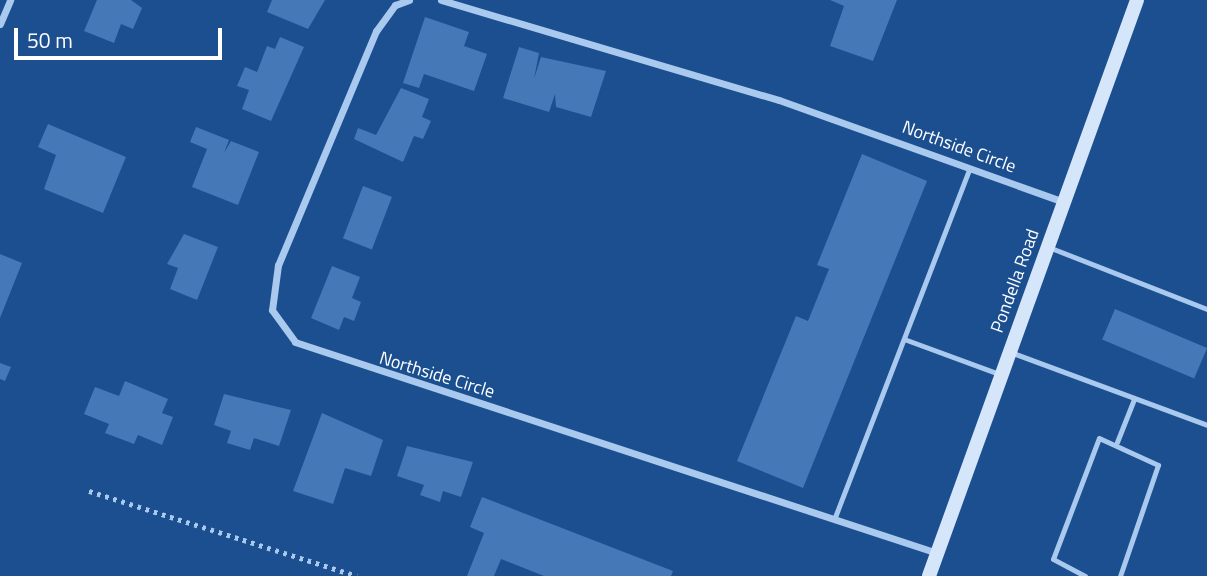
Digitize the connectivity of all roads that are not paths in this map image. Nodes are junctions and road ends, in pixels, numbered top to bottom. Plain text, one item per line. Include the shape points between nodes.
1 (10, 0) edge
2 (409, 0) edge
3 (441, 0) edge
4 (1138, 0) edge
5 (0, 24) edge
6 (970, 168) junction
7 (1064, 202) junction
8 (1048, 246) junction
9 (1207, 309) edge
10 (904, 339) junction
11 (1010, 352) junction
12 (1002, 375) junction
13 (1134, 398) junction
14 (1206, 423) edge
15 (1117, 442) junction
16 (835, 517) junction
17 (937, 554) junction
18 (929, 576) edge
19 (1085, 576) edge
20 (1120, 576) edge

1 - 5 street
2 - 16 street, Northside Circle via 395,5 376,32 278,265 272,310 295,342
3 - 6 street, Northside Circle via 779,100
4 - 7 main road, Pondella Road
6 - 7 street, Northside Circle
6 - 10 lane
7 - 8 main road, Pondella Road
8 - 9 lane
8 - 11 main road, Pondella Road
10 - 12 lane
10 - 16 lane
11 - 12 main road, Pondella Road
11 - 13 lane
12 - 17 main road, Pondella Road
13 - 14 lane
13 - 15 lane
15 - 19 lane via 1093,441 1053,559 1055,565
15 - 20 lane via 1158,465
16 - 17 street, Northside Circle
17 - 18 main road, Pondella Road

